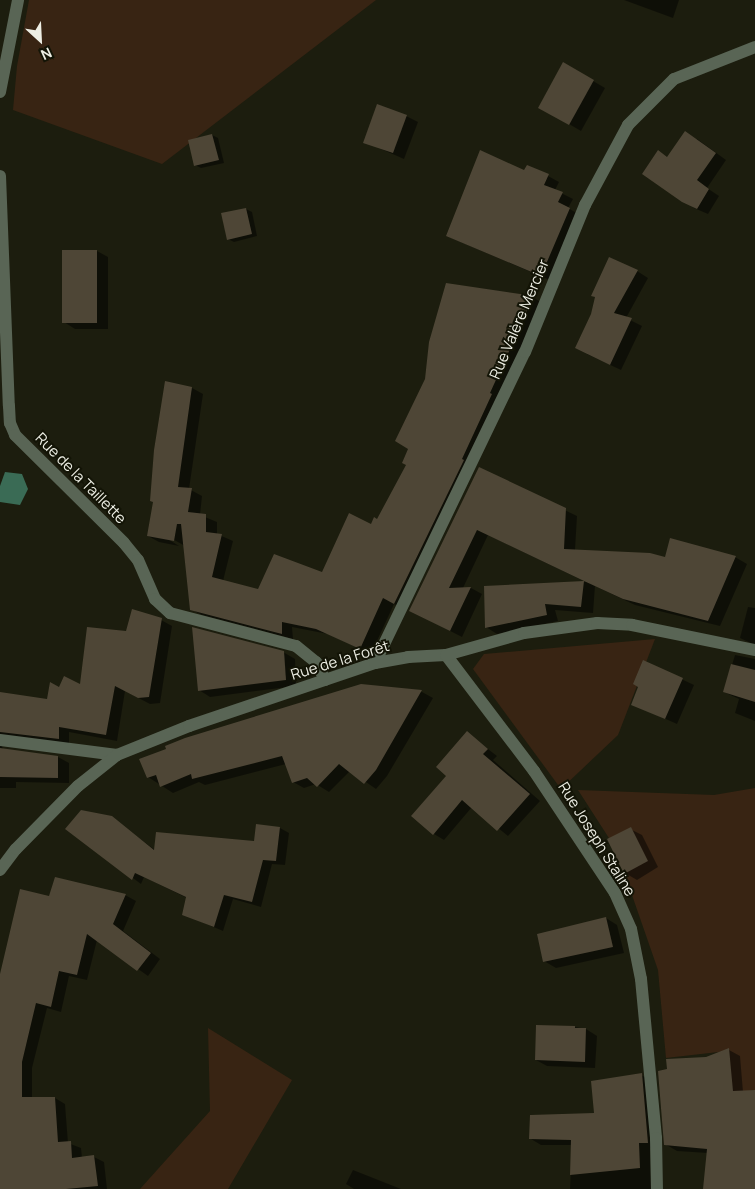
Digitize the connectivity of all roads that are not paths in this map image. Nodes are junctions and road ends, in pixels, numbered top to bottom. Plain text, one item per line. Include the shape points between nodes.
1 (18, 0) edge
2 (755, 48) edge
3 (0, 92) edge
4 (0, 176) edge
5 (755, 650) edge
6 (446, 655) junction
7 (375, 662) junction
8 (325, 680) junction
9 (0, 740) edge
10 (117, 755) junction
11 (0, 870) edge
12 (657, 1189) edge

1 - 3 street
2 - 7 street, Rue Valère Mercier via 674,79 628,125 585,205 525,352
4 - 8 street, Rue de la Taillette via 9,406 15,435 124,543 138,560 155,599 170,613 296,646 316,662
5 - 6 street, Rue de la Forêt via 632,625 597,623 524,633
6 - 7 street, Rue de la Forêt
6 - 12 street, Rue Joseph Staline via 534,771 615,893 631,929 642,989 656,1138
7 - 8 street, Rue de la Forêt
8 - 10 street, Rue de la Forêt via 189,726
9 - 10 street, Rue de la Forêt
10 - 11 street via 78,786 16,849

